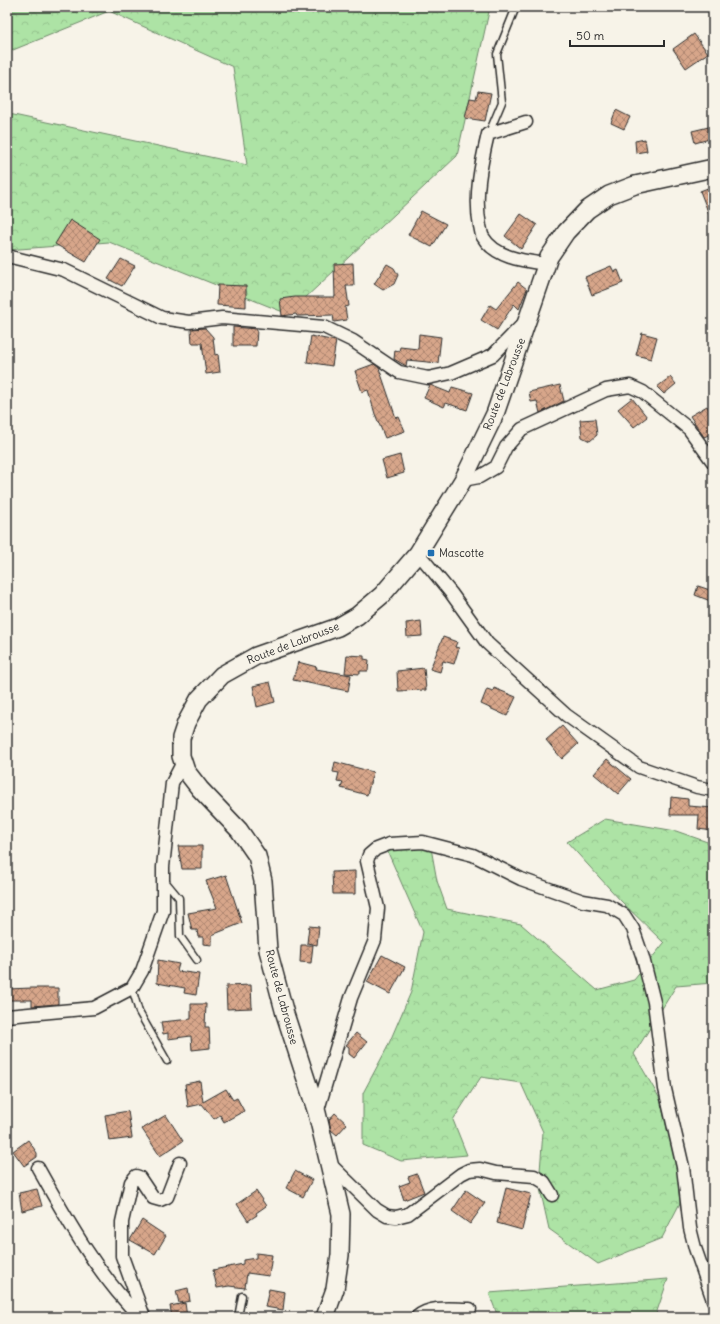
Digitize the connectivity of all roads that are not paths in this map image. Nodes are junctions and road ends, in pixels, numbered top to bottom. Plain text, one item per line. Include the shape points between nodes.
1 (516, 7) edge
2 (526, 122) dead end
3 (488, 134) junction
4 (713, 168) edge
5 (7, 256) edge
6 (546, 264) junction
7 (529, 318) junction
8 (713, 462) edge
9 (464, 480) junction
10 (418, 552) junction
11 (183, 762) junction
12 (713, 790) edge
13 (163, 878) junction
14 (197, 960) dead end
15 (132, 988) junction
16 (7, 1016) edge
17 (167, 1061) dead end
18 (317, 1113) junction
19 (180, 1163) dead end
20 (330, 1164) junction
21 (38, 1168) dead end
22 (552, 1195) dead end
23 (242, 1296) dead end
24 (713, 1300) edge
25 (470, 1309) dead end
26 (140, 1317) edge
27 (144, 1317) edge
28 (238, 1317) edge
29 (325, 1317) edge
30 (417, 1317) edge

1 - 3 lane via 497,54 502,102
2 - 3 street
3 - 6 street via 481,162 477,210 482,237 495,249 517,260
4 - 6 street, Route de Labrousse via 635,185 609,195 587,210 566,232 548,257
5 - 7 street via 64,270 162,318 174,321 222,318 324,327 353,341 400,372 428,378 451,373 493,355
6 - 7 street, Route de Labrousse
7 - 9 street, Route de Labrousse via 495,414
8 - 9 street via 689,429 643,392 630,386 600,392 522,429 506,447 496,466 479,477
9 - 10 street, Route de Labrousse
10 - 11 street, Route de Labrousse via 382,595 357,616 338,627 256,656 222,675 199,699 186,723 180,738
10 - 12 street via 486,643 566,714 639,767
11 - 13 street via 172,783
11 - 18 street, Route de Labrousse via 186,771 200,789 239,830 257,856 263,881 268,950 285,1014
13 - 14 lane via 178,898 180,936
13 - 15 street via 163,911 142,971
15 - 16 street via 94,1008
15 - 17 lane via 139,1012
18 - 20 street, Route de Labrousse
18 - 24 street via 351,998 375,940 378,908 367,861 369,855 389,844 423,842 473,855 521,879 583,901 607,905 624,915 633,930 643,958 654,1002 665,1089 683,1168 695,1248
19 - 27 street via 167,1196 160,1200 154,1198 136,1176 133,1177 127,1196 122,1222 122,1256
20 - 22 street via 377,1210 387,1216 408,1214 469,1170 480,1169 534,1176 544,1182
20 - 29 street, Route de Labrousse via 341,1214 340,1255 335,1289
21 - 26 street via 75,1234
23 - 28 lane
25 - 30 street via 434,1309

